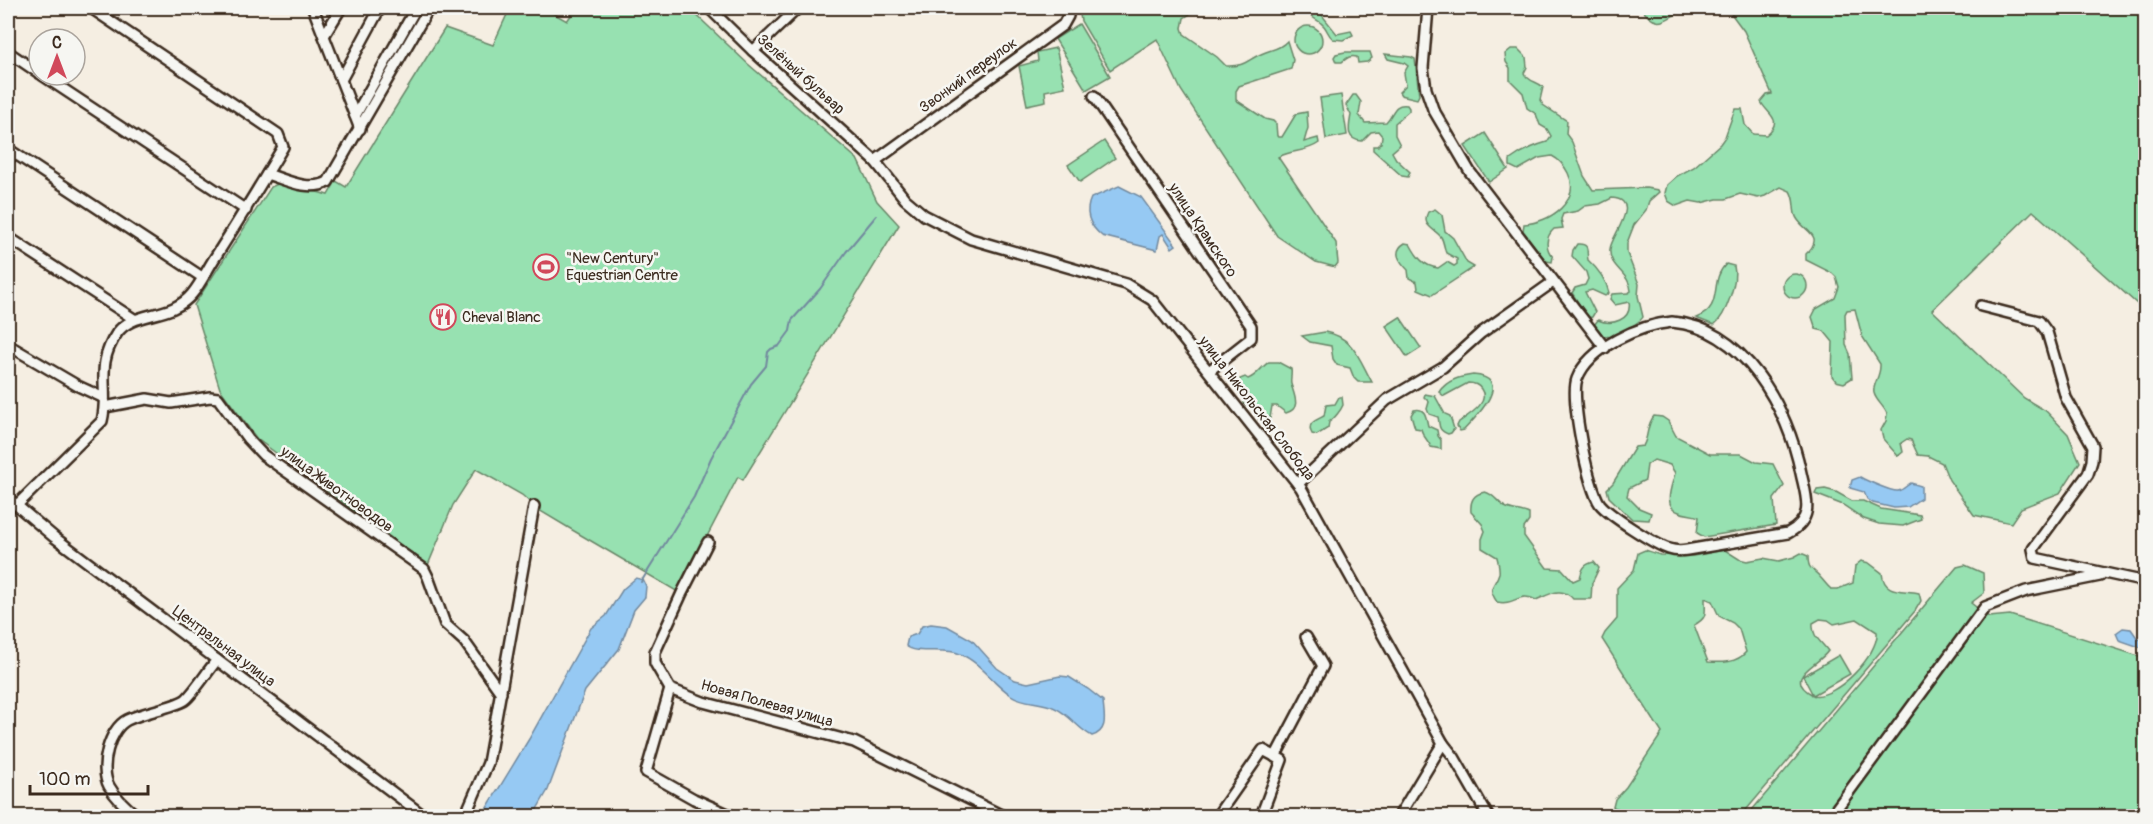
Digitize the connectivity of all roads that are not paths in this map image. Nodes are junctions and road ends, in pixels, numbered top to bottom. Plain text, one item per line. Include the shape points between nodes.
1 (91, 8) edge
2 (313, 8) edge
3 (341, 8) edge
4 (380, 8) edge
5 (416, 8) edge
6 (429, 8) edge
7 (709, 8) edge
8 (798, 8) edge
9 (1068, 8) edge
10 (1428, 8) edge
11 (324, 36) junction
12 (753, 51) junction
13 (8, 52) edge
14 (27, 65) edge
15 (341, 80) junction
16 (61, 87) edge
17 (1094, 96) dead end
18 (355, 116) junction
19 (360, 129) junction
20 (8, 149) edge
21 (875, 160) junction
22 (267, 174) junction
23 (246, 210) junction
24 (8, 237) edge
25 (202, 277) junction
26 (1553, 282) junction
27 (1981, 306) dead end
28 (134, 319) junction
29 (8, 345) edge
30 (1605, 348) junction
31 (1209, 371) junction
32 (105, 402) junction
33 (1298, 484) junction
34 (8, 498) edge
35 (17, 505) junction
36 (534, 506) dead end
37 (708, 542) dead end
38 (2111, 574) junction
39 (2145, 582) edge
40 (1306, 637) dead end
41 (217, 660) junction
42 (670, 689) junction
43 (501, 693) junction
44 (1443, 743) junction
45 (1275, 756) junction
46 (137, 816) edge
47 (424, 816) edge
48 (465, 816) edge
49 (732, 816) edge
50 (1003, 816) edge
51 (1217, 816) edge
52 (1261, 816) edge
53 (1399, 816) edge
54 (1488, 816) edge
55 (1831, 816) edge

1 - 22 street via 278,134 283,147
2 - 11 street
3 - 11 street
4 - 15 street
5 - 18 street
6 - 19 street
7 - 12 street, Зелёный бульвар
8 - 12 street
9 - 21 street, Звонкий переулок via 1063,25
10 - 26 street via 1423,68 1433,110 1470,172
11 - 15 street
12 - 21 street, Зелёный бульвар
13 - 14 street
15 - 18 street
16 - 23 street
17 - 31 street, улица Крамского via 1251,326 1251,338
18 - 19 street
19 - 22 street via 334,176 319,187
20 - 25 street
21 - 31 street, улица Никольская Слобода via 910,204 957,233 1126,284 1143,293
22 - 23 street
23 - 25 street
24 - 28 street
25 - 28 street via 192,295 178,306
26 - 30 street
26 - 33 street via 1481,333 1443,367 1392,396
27 - 38 street via 2039,321 2047,332 2066,398 2093,446 2088,474 2033,549 2035,558
28 - 32 street via 117,333 107,353 102,374
29 - 32 street
30 - 30 street via 1582,369 1575,388 1593,491 1607,512 1660,545 1681,551 1788,532 1799,526 1807,504 1791,435 1771,393 1739,355 1703,329 1672,322 1637,330
31 - 33 street, улица Никольская Слобода
32 - 35 street via 102,421
32 - 43 street, улица Животноводов via 147,399 171,403 218,398 263,455 424,569 445,624 464,640
33 - 44 street, улица Никольская Слобода
34 - 35 street, Центральная улица
35 - 41 street, Центральная улица
36 - 43 street
37 - 42 street via 655,652 655,663
38 - 39 street
38 - 55 street via 2026,591 1984,607
40 - 45 street via 1323,666
41 - 46 street via 185,700 128,719 112,733 108,745 108,784
41 - 47 street, Центральная улица
42 - 49 street via 646,772
42 - 50 street, Новая Полевая улица via 703,702 854,742
43 - 48 street via 488,763
44 - 53 street
44 - 54 street, улица Никольская Слобода
45 - 51 street via 1263,750
45 - 52 street via 1282,760

